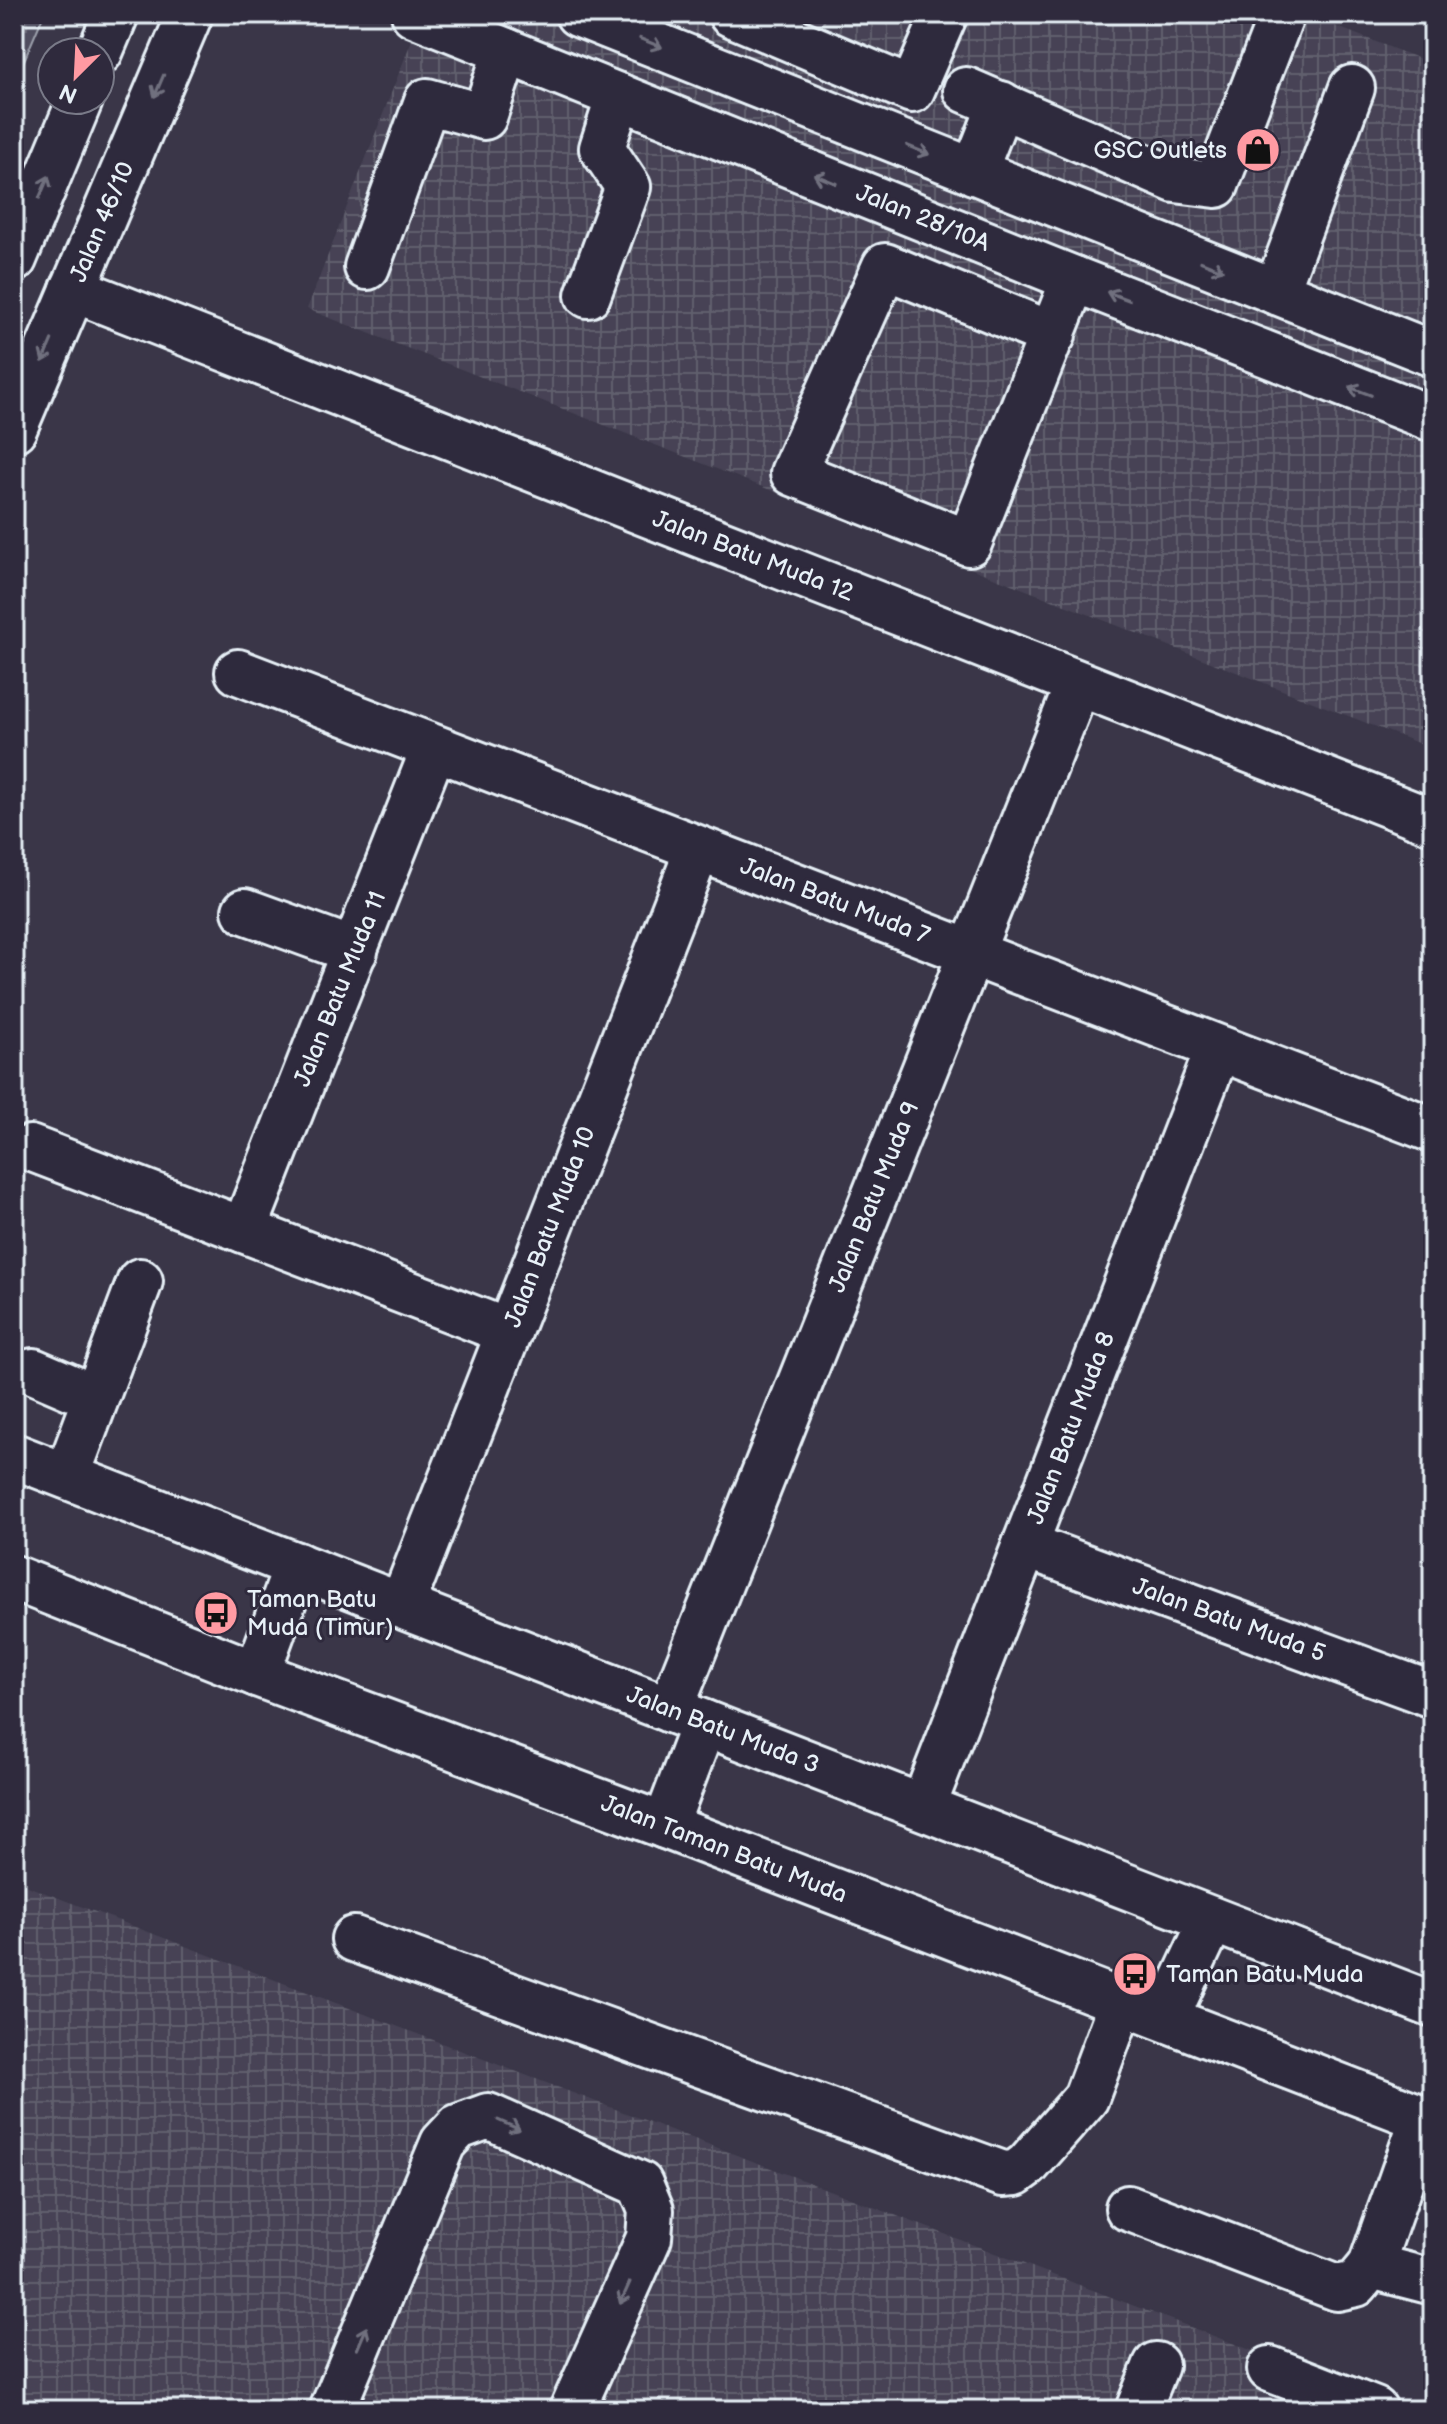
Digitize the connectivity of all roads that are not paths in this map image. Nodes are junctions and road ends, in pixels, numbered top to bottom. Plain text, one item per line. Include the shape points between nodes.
1 (116, 14) edge
2 (190, 14) edge
3 (414, 14) edge
4 (555, 14) edge
5 (578, 14) edge
6 (731, 14) edge
7 (945, 14) edge
8 (1280, 19) dead end
9 (107, 36) edge
10 (503, 42) edge
11 (869, 72) junction
12 (1352, 88) dead end
13 (619, 96) junction
14 (73, 116) edge
15 (846, 122) junction
16 (974, 172) junction
17 (1175, 180) junction
18 (943, 226) junction
19 (1151, 242) junction
20 (14, 259) edge
21 (367, 267) dead end
22 (1074, 279) junction
23 (919, 281) junction
24 (73, 289) junction
25 (1276, 292) junction
26 (588, 295) dead end
27 (1053, 335) junction
28 (1433, 354) edge
29 (1433, 419) edge
30 (14, 429) edge
31 (238, 672) dead end
32 (1078, 684) junction
33 (434, 748) junction
34 (1433, 822) edge
35 (698, 849) junction
36 (245, 911) dead end
37 (355, 951) junction
38 (971, 953) junction
39 (1218, 1049) junction
40 (1433, 1130) edge
41 (30, 1148) dead end
42 (244, 1230) junction
43 (140, 1281) dead end
44 (509, 1332) junction
45 (33, 1371) dead end
46 (96, 1398) junction
47 (14, 1456) edge
48 (67, 1476) junction
49 (1025, 1545) junction
50 (297, 1565) junction
51 (14, 1578) edge
52 (402, 1605) junction
53 (257, 1674) junction
54 (1433, 1695) edge
55 (687, 1717) junction
56 (923, 1807) junction
57 (665, 1826) junction
58 (1212, 1920) junction
59 (354, 1939) dead end
60 (1122, 2001) junction
61 (1433, 2005) edge
62 (1166, 2018) junction
63 (1428, 2120) edge
64 (1128, 2208) dead end
65 (1371, 2266) junction
66 (1433, 2282) edge
67 (1156, 2365) dead end
68 (1270, 2369) dead end
69 (332, 2410) edge
70 (572, 2410) edge
71 (1138, 2410) edge
72 (1375, 2410) edge

1 - 9 street
2 -> 24 street, Jalan 46/10
3 - 10 street, Jalan 28/10A
4 - 10 street
5 -> 15 street
6 - 11 street
7 - 11 street via 912,90
8 - 17 street via 1216,185
10 - 13 street, Jalan 28/10A
10 - 21 street via 484,117 427,101
11 - 15 street
12 - 25 street
18 -> 13 street, Jalan 28/10A
13 - 26 street via 602,148 628,187
20 -> 14 street
15 -> 16 street
16 - 17 street via 984,97
16 - 19 street
17 - 19 street
18 - 22 street, Jalan 28/10A
18 - 23 street
19 -> 25 street
22 - 27 street
29 -> 22 street, Jalan 28/10A
23 - 27 street
23 - 27 street via 885,266 793,473 969,543
24 -> 30 street, Jalan 46/10
24 - 32 street, Jalan Batu Muda 12
25 - 28 street
31 - 33 street, Jalan Batu Muda 7
32 - 34 street, Jalan Batu Muda 12
32 - 38 street, Jalan Batu Muda 9
33 - 35 street, Jalan Batu Muda 7
33 - 37 street, Jalan Batu Muda 11
35 - 38 street, Jalan Batu Muda 7
35 - 44 street, Jalan Batu Muda 10
36 - 37 street
37 - 42 street, Jalan Batu Muda 11
38 - 39 street, Jalan Batu Muda 7
38 - 55 street, Jalan Batu Muda 9
39 - 40 street, Jalan Batu Muda 7
39 - 49 street, Jalan Batu Muda 8
41 - 42 street
42 - 44 street
43 - 46 street
44 - 52 street, Jalan Batu Muda 10
45 - 46 street
46 - 48 street
47 - 48 street, Jalan Batu Muda 3
48 - 50 street, Jalan Batu Muda 3
49 - 54 street, Jalan Batu Muda 5
49 - 56 street, Jalan Batu Muda 8
50 - 52 street, Jalan Batu Muda 3
50 - 53 street
51 - 53 street, Jalan Taman Batu Muda
52 - 55 street, Jalan Batu Muda 3
53 - 57 street, Jalan Taman Batu Muda
55 - 56 street, Jalan Batu Muda 3
55 - 57 street, Jalan Batu Muda 9
56 - 58 street, Jalan Batu Muda 3
57 - 60 street, Jalan Taman Batu Muda
58 - 61 street, Jalan Batu Muda 3
58 - 62 street
59 - 60 street via 1003,2174 1027,2165 1086,2098
60 - 62 street, Jalan Taman Batu Muda
62 - 63 street, Jalan Taman Batu Muda
63 - 65 street
64 - 65 street via 1337,2288 1356,2284
65 - 66 street
67 - 71 street
68 - 72 street
69 -> 70 street via 443,2143 458,2127 488,2116 640,2184 651,2210 649,2238

